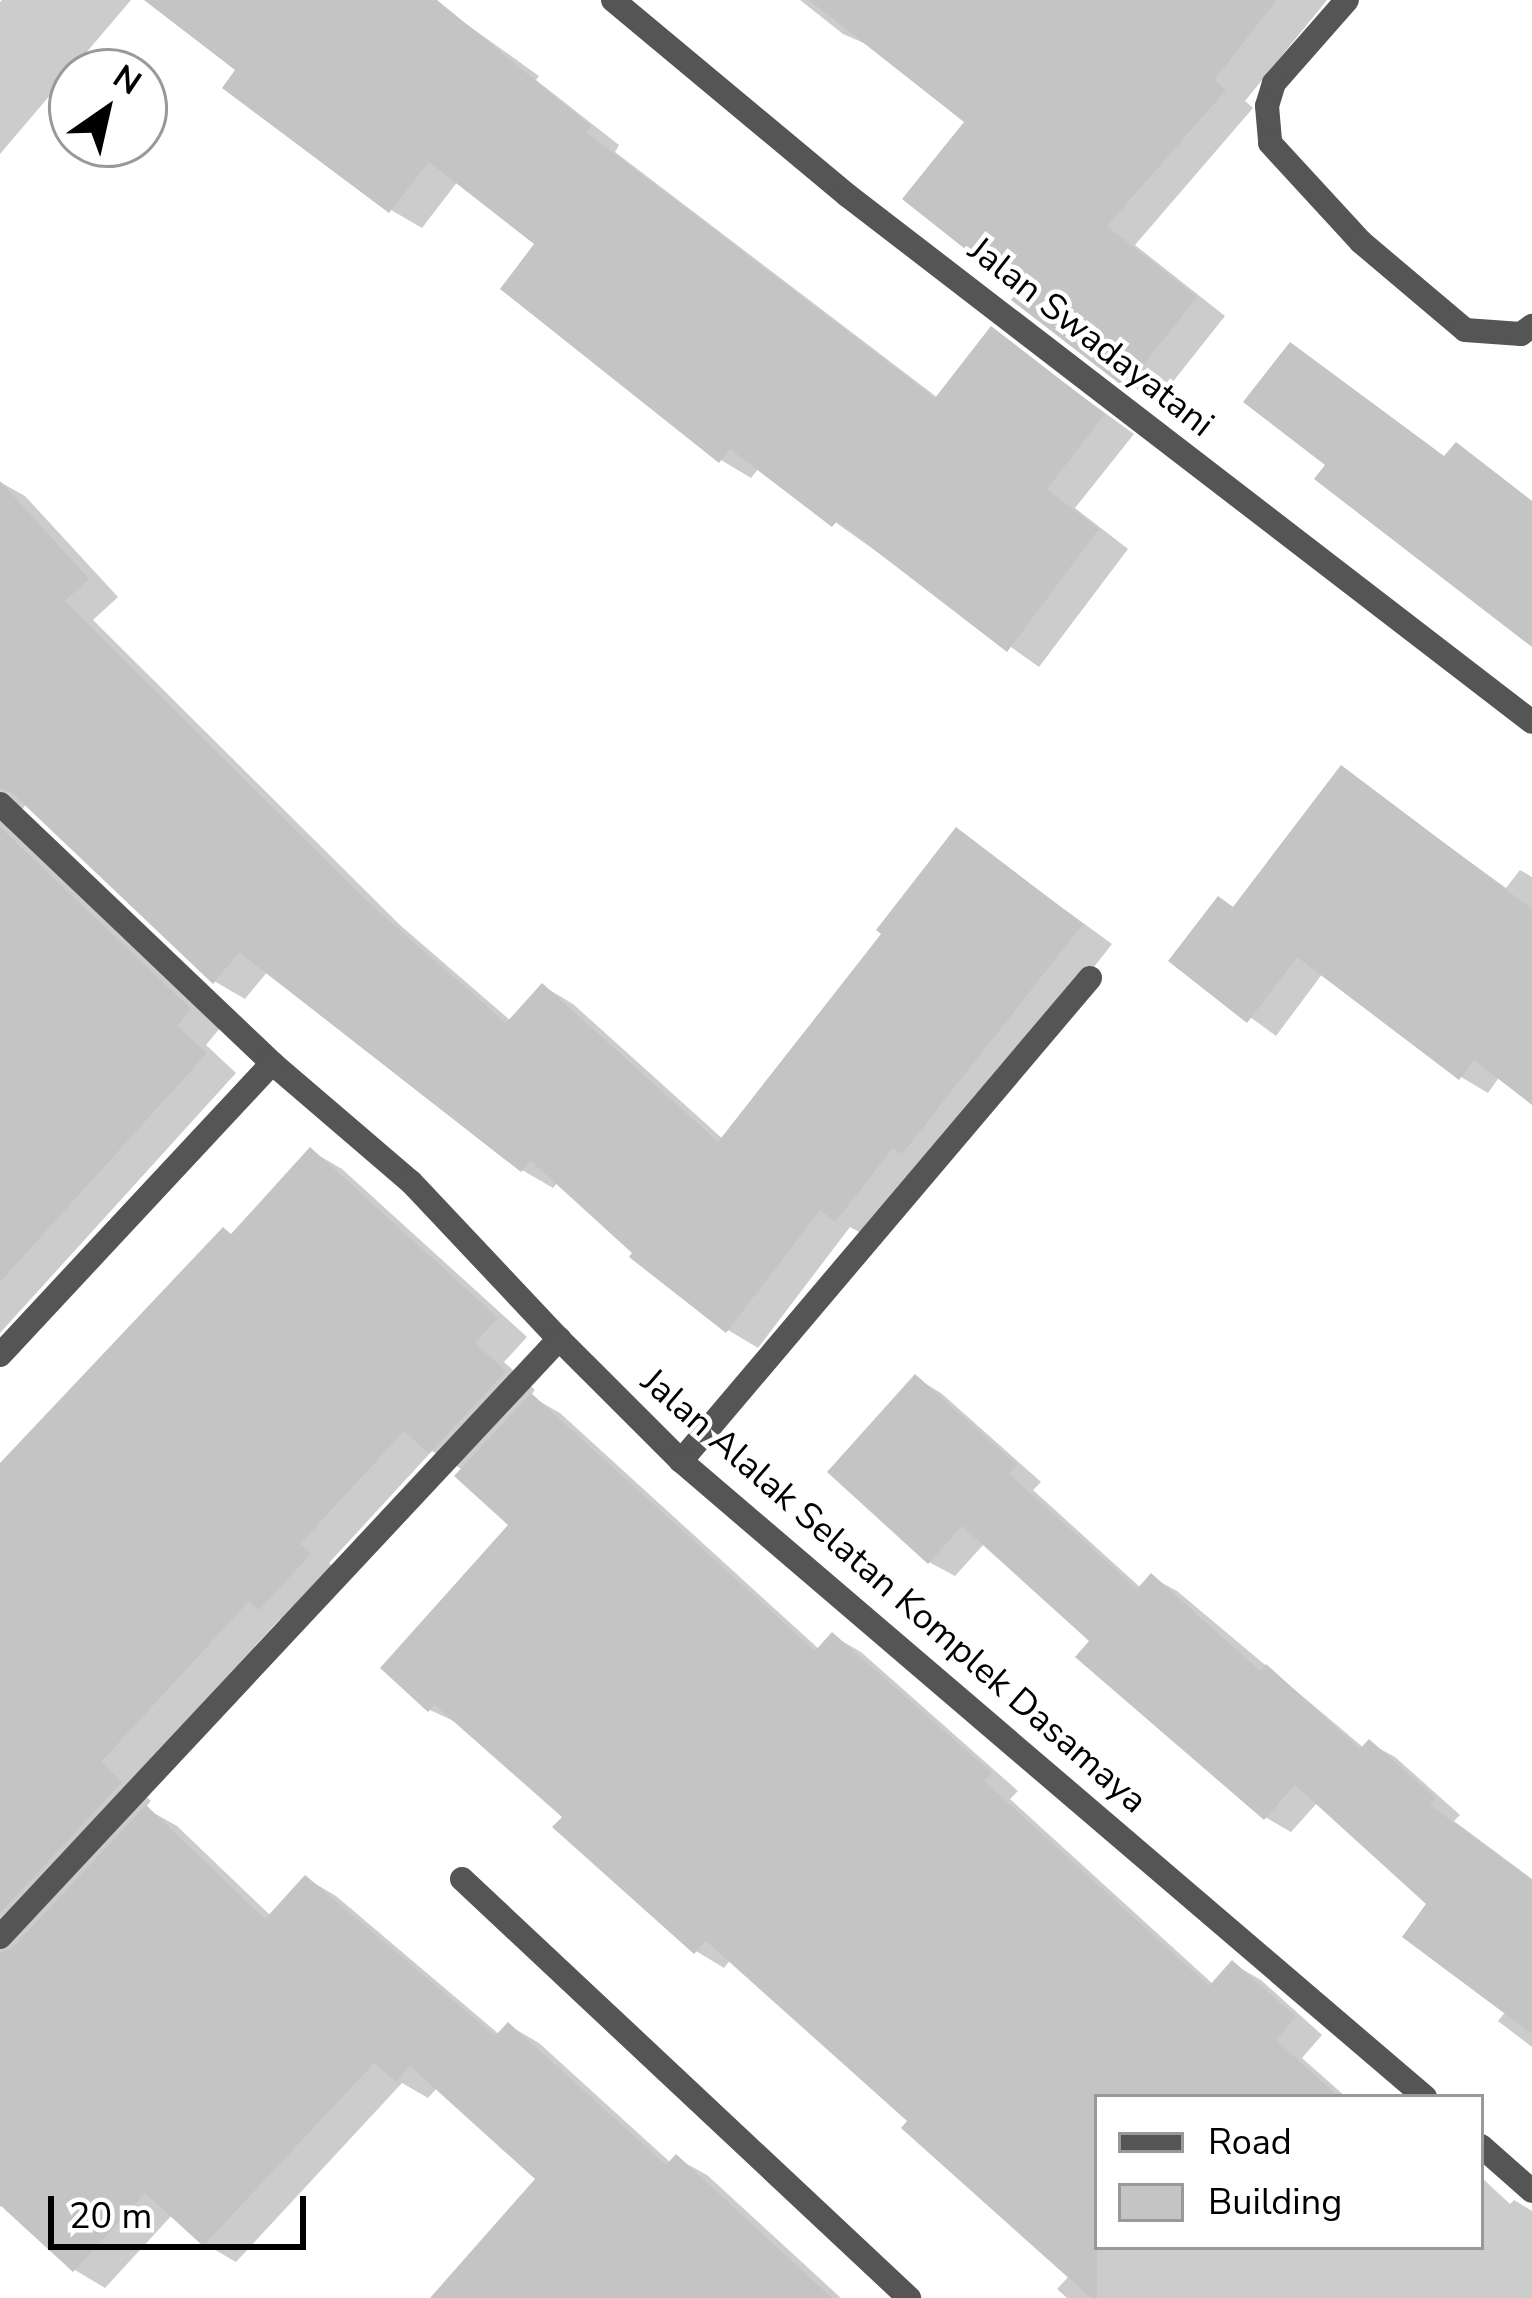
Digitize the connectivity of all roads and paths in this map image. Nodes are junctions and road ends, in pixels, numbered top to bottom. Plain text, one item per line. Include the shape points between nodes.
1 (614, 0) edge
2 (1347, 0) edge
3 (1532, 326) edge
4 (1532, 722) edge
5 (0, 804) edge
6 (1090, 978) dead end
7 (272, 1063) junction
8 (559, 1339) junction
9 (0, 1355) edge
10 (681, 1461) junction
11 (462, 1879) dead end
12 (0, 1936) edge
13 (1421, 2094) edge
14 (1484, 2149) edge
15 (1532, 2191) edge
16 (910, 2298) edge

1 - 4 street, Jalan Swadayatani via 866,210
2 - 3 street via 1274,82 1270,143 1361,242 1465,330 1521,334
5 - 7 street, Jalan Alalak Selatan Komplek Dasamaya
6 - 10 street
7 - 8 street, Jalan Alalak Selatan Komplek Dasamaya via 411,1182
7 - 9 street
8 - 10 street, Jalan Alalak Selatan Komplek Dasamaya
8 - 12 street
10 - 13 street, Jalan Alalak Selatan Komplek Dasamaya
11 - 16 street
14 - 15 street

